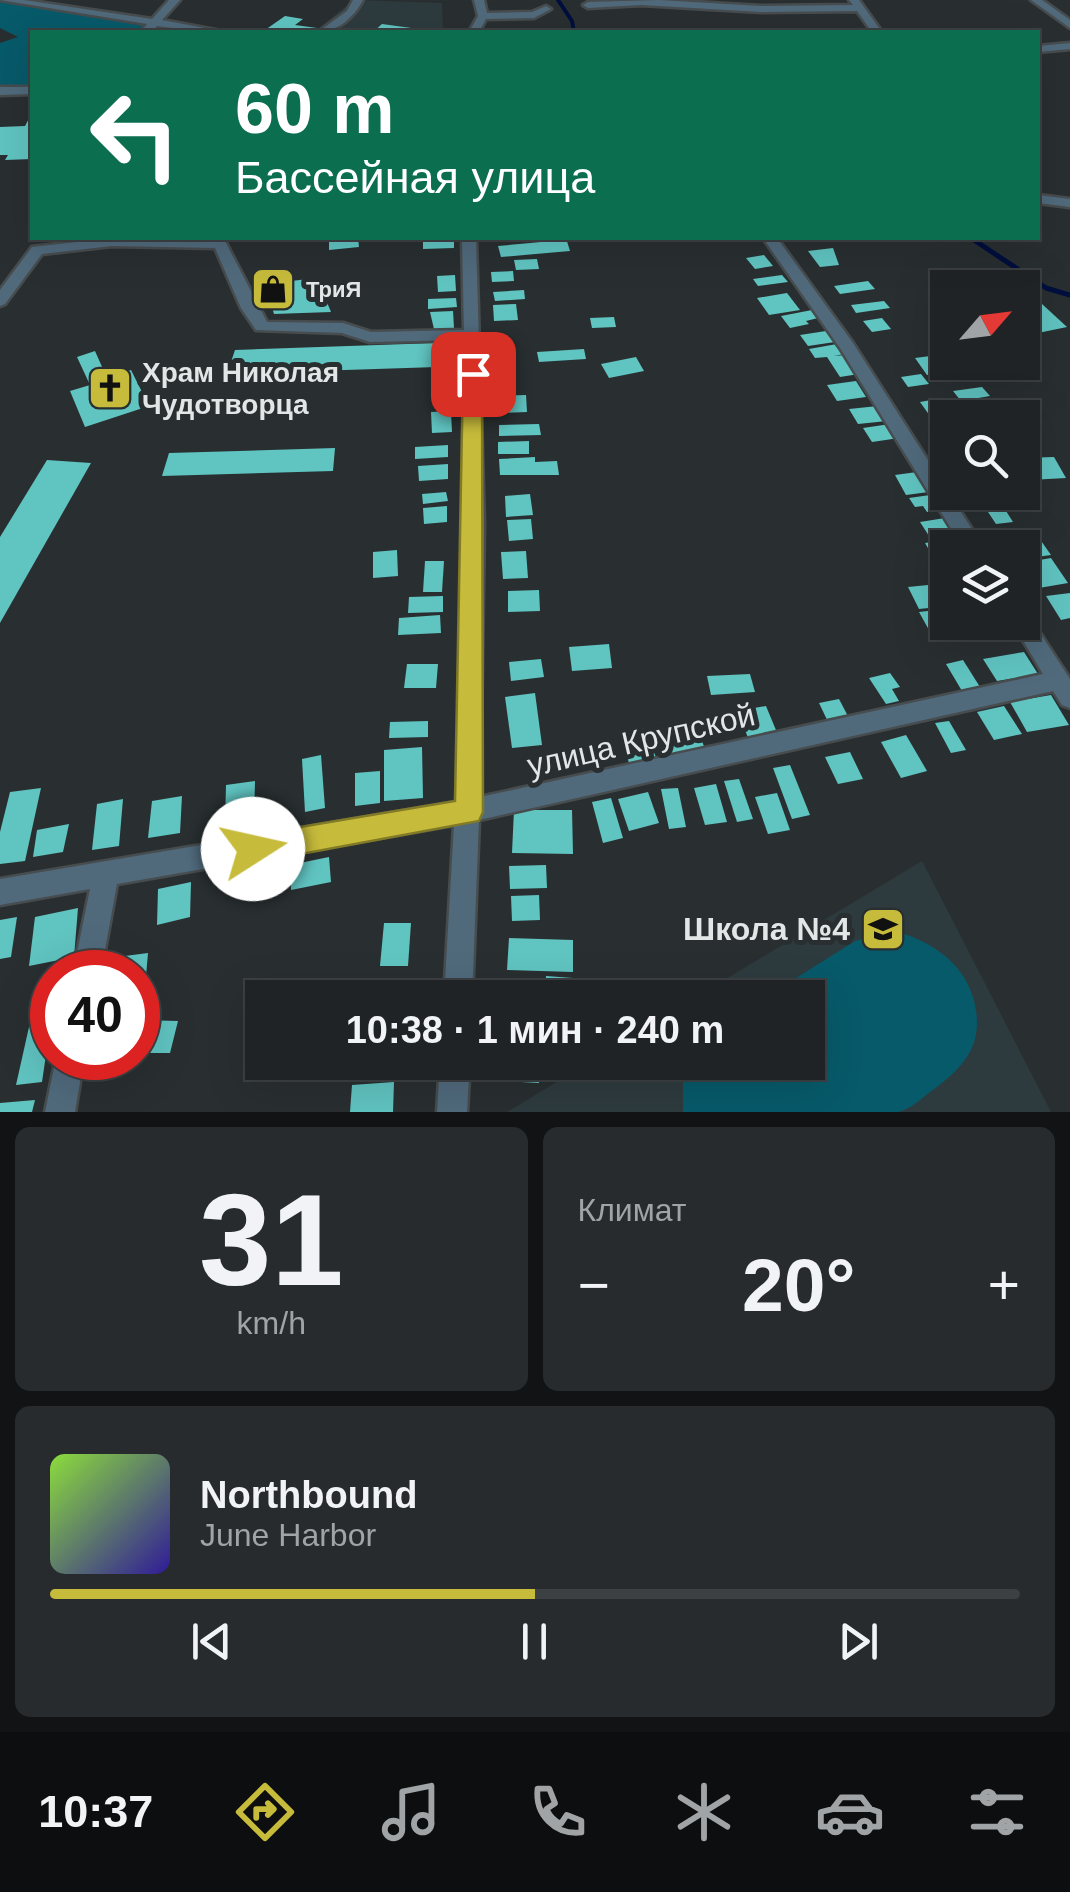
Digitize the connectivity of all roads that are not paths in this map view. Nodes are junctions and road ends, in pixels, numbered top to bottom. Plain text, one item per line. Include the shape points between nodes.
1 (4, 0) edge
2 (175, 0) edge
3 (358, 0) edge
4 (479, 0) edge
5 (1036, 0) edge
6 (858, 4) edge
7 (588, 5) dead end
8 (546, 9) dead end
9 (483, 16) junction
10 (1070, 25) edge
11 (149, 28) edge
12 (185, 30) edge
13 (326, 30) edge
14 (475, 30) edge
15 (876, 30) edge
16 (1070, 46) edge
17 (1040, 49) edge
18 (0, 91) edge
19 (30, 91) edge
20 (1040, 199) edge
21 (1070, 203) edge
22 (469, 240) edge
23 (771, 240) edge
24 (0, 301) edge
25 (473, 335) junction
26 (963, 530) edge
27 (1033, 640) edge
28 (1064, 689) edge
29 (469, 812) junction
30 (106, 876) junction
31 (0, 892) edge
32 (91, 950) edge
33 (459, 980) edge
34 (66, 1080) edge
35 (453, 1080) edge
36 (60, 1112) edge
37 (452, 1112) edge

1 - 11 street
2 - 11 street
3 - 13 street via 352,13
4 - 9 street
5 - 10 street
6 - 7 street
6 - 15 street
8 - 9 street
9 - 14 street
11 - 12 street
16 - 17 street
18 - 19 street
20 - 21 street
22 - 25 street
23 - 26 street
24 - 25 street via 37,250 112,242 220,244 262,327 343,328 388,338
25 - 29 street
27 - 28 street
28 - 29 street, улица Крупской
29 - 30 street, улица Крупской
29 - 33 street
30 - 31 street, улица Крупской
30 - 32 street
34 - 36 street
35 - 37 street

